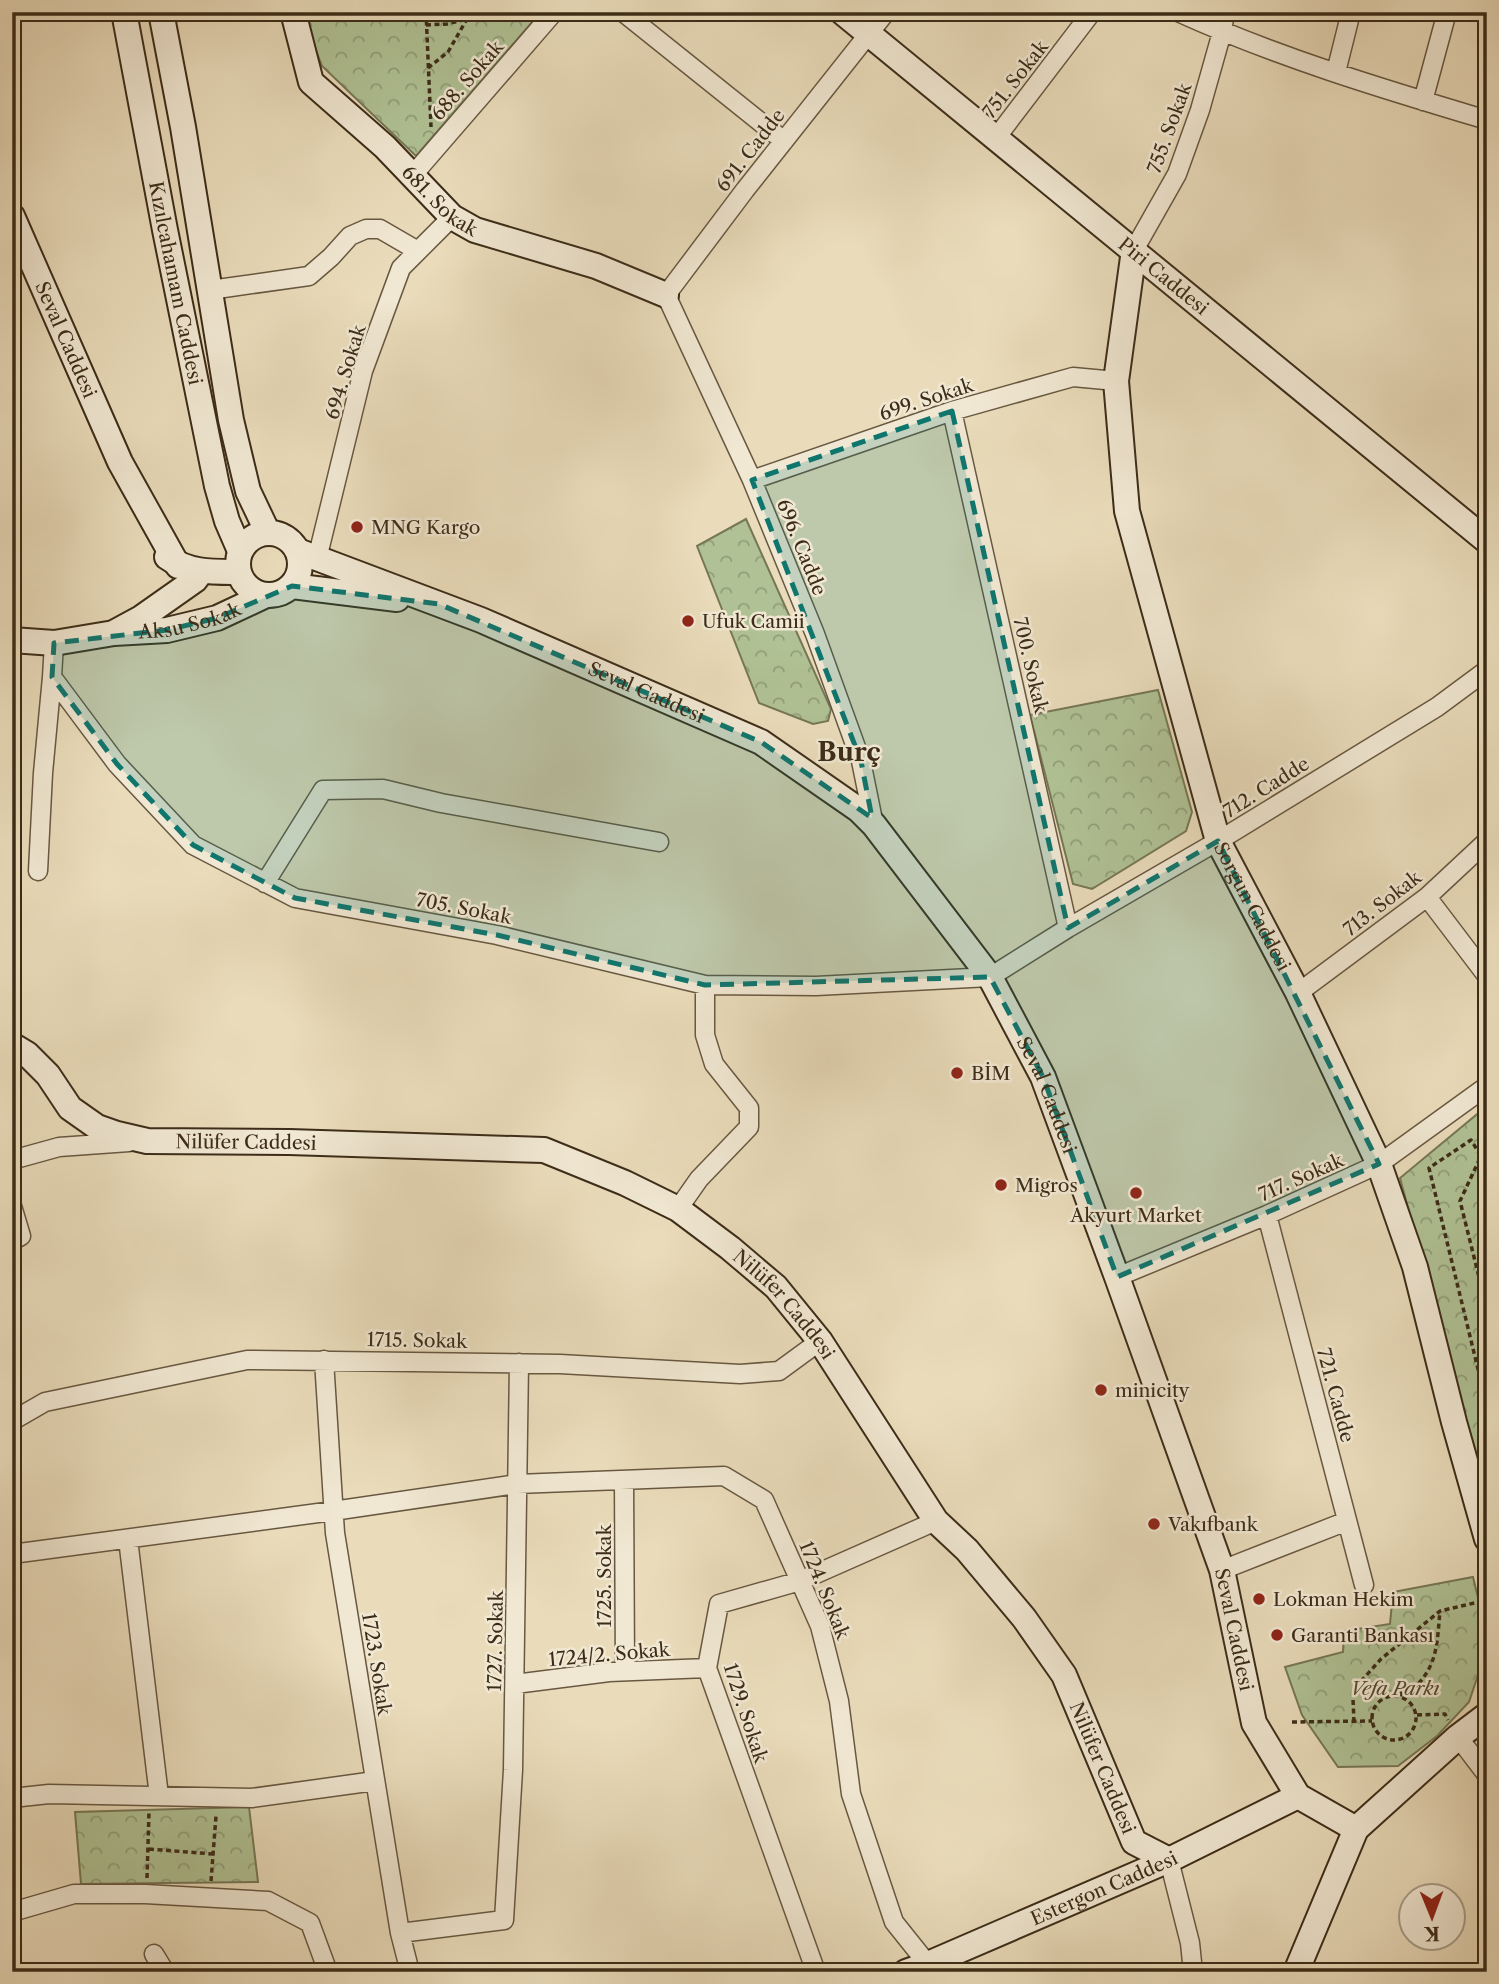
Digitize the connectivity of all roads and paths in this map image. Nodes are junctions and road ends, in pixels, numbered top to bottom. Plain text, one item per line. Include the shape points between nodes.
1 (124, 12) edge
2 (161, 12) edge
3 (293, 12) edge
4 (426, 12) edge
5 (467, 12) edge
6 (554, 12) edge
7 (622, 12) edge
8 (842, 12) edge
9 (886, 12) edge
10 (1092, 12) edge
11 (1178, 12) edge
12 (1225, 12) edge
13 (1350, 12) edge
14 (1447, 12) edge
15 (467, 19) junction
16 (426, 24) junction
17 (1222, 32) junction
18 (870, 35) junction
19 (428, 68) junction
20 (1336, 72) junction
21 (1423, 101) junction
22 (1487, 120) edge
23 (996, 138) junction
24 (784, 141) junction
25 (432, 150) junction
26 (412, 176) junction
27 (12, 216) edge
28 (452, 217) junction
29 (1134, 250) junction
30 (418, 251) junction
31 (210, 290) junction
32 (666, 295) junction
33 (1116, 380) junction
34 (952, 411) junction
35 (752, 480) junction
36 (268, 533) junction
37 (1487, 541) edge
38 (307, 555) junction
39 (239, 562) junction
40 (190, 569) junction
41 (292, 586) junction
42 (264, 596) junction
43 (439, 604) junction
44 (114, 633) junction
45 (12, 640) edge
46 (54, 643) junction
47 (1487, 670) edge
48 (52, 677) junction
49 (874, 825) junction
50 (1218, 841) junction
51 (1487, 841) edge
52 (659, 842) dead end
53 (38, 871) dead end
54 (265, 883) junction
55 (1427, 897) junction
56 (1068, 928) junction
57 (1487, 976) edge
58 (990, 977) junction
59 (705, 985) junction
60 (1298, 993) junction
61 (12, 1045) edge
62 (1487, 1086) edge
63 (147, 1140) junction
64 (12, 1160) edge
65 (1379, 1164) junction
66 (12, 1206) edge
67 (678, 1209) junction
68 (1267, 1215) junction
69 (12, 1241) edge
70 (1117, 1277) junction
71 (1487, 1309) edge
72 (820, 1340) junction
73 (324, 1360) junction
74 (519, 1363) junction
75 (1487, 1406) edge
76 (12, 1421) edge
77 (624, 1480) junction
78 (517, 1484) junction
79 (333, 1511) junction
80 (936, 1521) junction
81 (1347, 1521) junction
82 (128, 1539) junction
83 (1487, 1539) edge
84 (12, 1554) edge
85 (1222, 1570) junction
86 (800, 1581) junction
87 (1364, 1585) dead end
88 (1487, 1600) edge
89 (1440, 1611) junction
90 (707, 1668) junction
91 (625, 1671) junction
92 (515, 1684) junction
93 (1399, 1696) junction
94 (1416, 1715) junction
95 (1487, 1715) edge
96 (1292, 1721) dead end
97 (1371, 1721) junction
98 (1354, 1722) junction
99 (1458, 1737) junction
100 (1487, 1775) edge
101 (375, 1781) junction
102 (154, 1796) junction
103 (217, 1797) junction
104 (1298, 1797) junction
105 (12, 1798) edge
106 (1356, 1829) junction
107 (149, 1849) junction
108 (213, 1854) junction
109 (1169, 1860) junction
110 (145, 1894) junction
111 (210, 1897) junction
112 (12, 1912) edge
113 (400, 1933) junction
114 (154, 1954) dead end
115 (923, 1969) edge
116 (166, 1972) edge
117 (328, 1972) edge
118 (410, 1972) edge
119 (816, 1972) edge
120 (1194, 1972) edge
121 (1296, 1972) edge

1 - 39 street, Kızılcahamam Caddesi via 217,486
2 - 31 street, Kızılcahamam Caddesi
3 - 26 street, 681. Sokak via 311,82
4 - 16 path
5 - 15 path
6 - 25 street, 688. Sokak
7 - 24 street
8 - 18 street, Piri Caddesi
9 - 18 street, 691. Cadde
10 - 23 street, 751. Sokak
11 - 17 street
12 - 17 street, 755. Sokak
13 - 20 street
14 - 21 street
15 - 16 path
15 - 19 path via 448,52
16 - 19 path
17 - 20 street
17 - 29 street, 755. Sokak via 1177,174
18 - 23 street, Piri Caddesi
18 - 24 street, 691. Cadde
19 - 25 path
20 - 21 street
21 - 22 street
23 - 29 street, Piri Caddesi
24 - 32 street, 691. Cadde
25 - 26 street, 688. Sokak
26 - 28 street, 681. Sokak
27 - 40 street, Seval Caddesi via 120,462 138,522 153,547
28 - 30 street, 694. Sokak
28 - 32 street, 681. Sokak via 475,230 596,266
29 - 33 street, Sorgun Caddesi
29 - 37 street, Piri Caddesi
30 - 31 street via 380,229 366,229 350,236 309,276
30 - 38 street, 694. Sokak via 401,268 363,371
31 - 36 street, Kızılcahamam Caddesi via 239,455 248,491
32 - 35 street, 696. Cadde
33 - 34 street, 699. Sokak via 1073,377
33 - 50 street, Sorgun Caddesi via 1127,511
34 - 35 street, 699. Sokak
34 - 56 street, 700. Sokak
35 - 49 street, 696. Cadde via 861,761
36 - 38 street, Seval Caddesi via 285,537
36 - 39 street via 251,538
38 - 41 street
38 - 43 street, Seval Caddesi
39 - 40 street
39 - 42 street via 250,590
40 - 44 street, Aksu Sokak via 195,579
41 - 42 street, Seval Caddesi
41 - 43 street, Seval Caddesi
42 - 44 street, Aksu Sokak via 217,618 167,630
43 - 49 street, Seval Caddesi via 761,742
44 - 46 street, Aksu Sokak
45 - 46 street, Aksu Sokak
46 - 48 street
47 - 50 street, 712. Cadde via 1437,707
48 - 53 street
48 - 54 street, 705. Sokak via 117,764 193,845
49 - 58 street, Seval Caddesi
50 - 56 street, 712. Cadde
50 - 60 street, Sorgun Caddesi
51 - 55 street, 713. Sokak
52 - 54 street via 383,789 323,790
54 - 59 street, 705. Sokak via 295,898 497,934
55 - 57 street
55 - 60 street, 713. Sokak
56 - 58 street, 712. Cadde
58 - 59 street, 705. Sokak via 816,986
58 - 70 street, Seval Caddesi via 1043,1077
59 - 67 street via 705,1035 714,1064 749,1108 749,1127 699,1179
60 - 65 street, Sorgun Caddesi
61 - 63 street, Nilüfer Caddesi via 48,1075 70,1108 97,1127
62 - 65 street, 717. Sokak
63 - 64 street via 59,1147
63 - 67 street, Nilüfer Caddesi via 544,1150
65 - 68 street, 717. Sokak
65 - 83 street, Sorgun Caddesi via 1415,1267
66 - 69 street via 20,1236
67 - 72 street, Nilüfer Caddesi via 776,1287
68 - 70 street, 717. Sokak
68 - 81 street, 721. Cadde
70 - 85 street, Seval Caddesi
71 - 75 path via 1460,1200 1480,1156 1471,1140 1429,1168
72 - 74 street, 1715. Sokak via 779,1371 740,1374
72 - 80 street, Nilüfer Caddesi
73 - 74 street, 1715. Sokak
73 - 76 street, 1715. Sokak via 247,1360 45,1402
73 - 79 street, 1723. Sokak
74 - 78 street, 1727. Sokak
77 - 78 street, 1724. Sokak
77 - 86 street, 1724. Sokak via 724,1476 764,1500
77 - 91 street, 1725. Sokak
78 - 79 street, 1724. Sokak
78 - 92 street, 1727. Sokak
79 - 82 street, 1724. Sokak
79 - 101 street, 1723. Sokak
80 - 86 street, 1729. Sokak
80 - 109 street, Nilüfer Caddesi via 967,1549 1065,1675 1134,1842
81 - 85 street
81 - 87 street, 721. Cadde
82 - 84 street, 1724. Sokak
82 - 102 street
85 - 104 street, Seval Caddesi via 1254,1723
86 - 90 street, 1729. Sokak via 719,1604
86 - 115 street, 1724. Sokak via 820,1626 839,1701 851,1794 894,1922
88 - 89 path
89 - 93 path via 1427,1676
89 - 98 path via 1363,1679 1353,1699
90 - 91 street, 1724/2. Sokak
90 - 119 street, 1729. Sokak
91 - 92 street, 1724/2. Sokak
92 - 113 street, 1727. Sokak via 504,1920
93 - 94 path via 1411,1703
93 - 97 path via 1379,1701
94 - 97 path via 1410,1734 1397,1740 1378,1734
94 - 99 path via 1445,1714
95 - 99 street
96 - 98 path
97 - 98 path
99 - 100 street
99 - 106 street
101 - 103 street via 252,1797
101 - 113 street, 1723. Sokak
102 - 103 street
102 - 105 street
102 - 107 path
103 - 108 path
104 - 106 street
104 - 109 street, Estergon Caddesi
106 - 121 street
107 - 108 path
107 - 110 path
108 - 111 path
109 - 115 street, Estergon Caddesi
109 - 120 street
110 - 111 street
110 - 112 street via 74,1894
111 - 117 street via 268,1901 310,1923
113 - 118 street, 1723. Sokak
114 - 116 street

